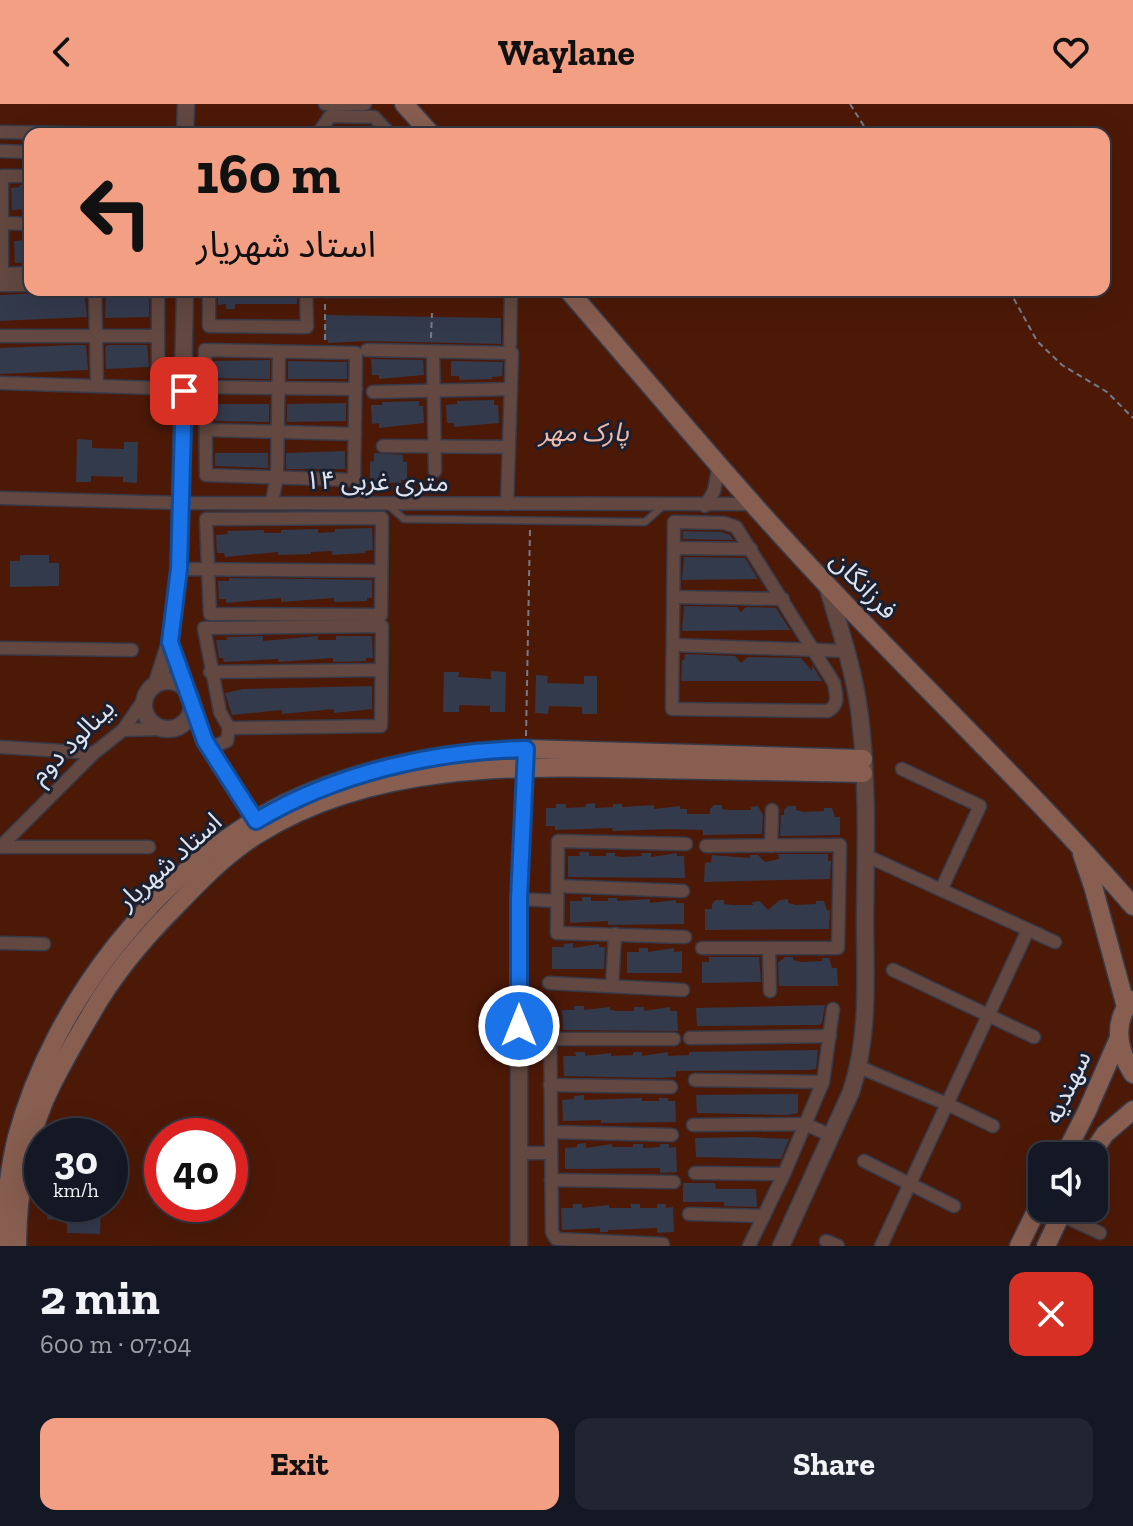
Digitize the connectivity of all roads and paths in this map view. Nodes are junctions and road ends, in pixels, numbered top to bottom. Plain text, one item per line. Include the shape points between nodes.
1 (186, 104) edge
2 (325, 104) edge
3 (365, 104) edge
4 (404, 104) edge
5 (850, 104) edge
6 (185, 128) edge
7 (322, 128) edge
8 (383, 128) edge
9 (426, 128) edge
10 (865, 128) edge
11 (0, 132) edge
12 (24, 132) edge
13 (0, 151) edge
14 (24, 152) edge
15 (24, 176) edge
16 (3, 223) junction
17 (24, 224) edge
18 (24, 273) edge
19 (0, 285) edge
20 (24, 285) edge
21 (95, 296) edge
22 (158, 296) edge
23 (185, 296) edge
24 (209, 296) edge
25 (306, 296) edge
26 (325, 296) edge
27 (511, 296) edge
28 (573, 296) edge
29 (1012, 296) edge
30 (432, 313) dead end
31 (0, 336) edge
32 (96, 336) junction
33 (158, 336) junction
34 (324, 340) dead end
35 (510, 344) dead end
36 (432, 348) junction
37 (367, 350) dead end
38 (279, 352) junction
39 (0, 383) edge
40 (97, 386) junction
41 (206, 387) junction
42 (279, 388) junction
43 (356, 389) junction
44 (511, 389) junction
45 (434, 390) junction
46 (373, 392) dead end
47 (1133, 418) edge
48 (206, 430) junction
49 (278, 432) junction
50 (355, 434) junction
51 (383, 446) dead end
52 (434, 447) junction
53 (509, 447) junction
54 (719, 465) junction
55 (435, 471) dead end
56 (277, 477) junction
57 (0, 498) edge
58 (272, 501) junction
59 (181, 503) junction
60 (387, 503) junction
61 (507, 504) junction
62 (753, 504) junction
63 (664, 506) junction
64 (705, 506) junction
65 (531, 519) junction
66 (674, 548) junction
67 (751, 549) junction
68 (179, 569) junction
69 (208, 571) junction
70 (381, 571) junction
71 (827, 585) junction
72 (674, 597) junction
73 (783, 599) junction
74 (170, 642) junction
75 (673, 645) junction
76 (0, 648) edge
77 (132, 650) dead end
78 (814, 650) junction
79 (847, 651) junction
80 (381, 670) junction
81 (210, 672) junction
82 (157, 683) junction
83 (189, 697) junction
84 (143, 701) junction
85 (229, 728) junction
86 (123, 730) junction
87 (165, 730) junction
88 (208, 745) junction
89 (0, 747) edge
90 (94, 753) junction
91 (526, 758) junction
92 (863, 766) junction
93 (902, 769) dead end
94 (772, 810) dead end
95 (256, 821) junction
96 (1078, 843) junction
97 (686, 844) dead end
98 (706, 846) dead end
99 (771, 846) junction
100 (0, 847) edge
101 (149, 847) dead end
102 (867, 856) junction
103 (558, 886) junction
104 (941, 890) junction
105 (683, 891) dead end
106 (519, 899) junction
107 (557, 901) junction
108 (1133, 906) edge
109 (838, 913) junction
110 (865, 914) junction
111 (1028, 930) junction
112 (615, 934) junction
113 (685, 937) dead end
114 (1055, 942) dead end
115 (0, 943) edge
116 (44, 944) dead end
117 (702, 948) dead end
118 (769, 948) junction
119 (893, 970) dead end
120 (549, 983) dead end
121 (612, 986) junction
122 (683, 990) dead end
123 (770, 991) dead end
124 (1129, 1002) edge
125 (833, 1009) dead end
126 (550, 1014) dead end
127 (988, 1016) junction
128 (830, 1036) junction
129 (1034, 1037) dead end
130 (690, 1038) dead end
131 (550, 1039) junction
132 (674, 1039) dead end
133 (1118, 1040) junction
134 (859, 1067) junction
135 (1133, 1074) edge
136 (695, 1080) dead end
137 (823, 1082) junction
138 (550, 1085) junction
139 (671, 1087) dead end
140 (947, 1104) junction
141 (1133, 1110) edge
142 (805, 1124) junction
143 (693, 1125) dead end
144 (993, 1126) dead end
145 (551, 1132) junction
146 (672, 1135) dead end
147 (832, 1136) junction
148 (1071, 1142) edge
149 (1100, 1142) edge
150 (519, 1153) junction
151 (551, 1153) junction
152 (864, 1161) dead end
153 (695, 1173) dead end
154 (784, 1174) junction
155 (551, 1180) junction
156 (674, 1182) dead end
157 (910, 1184) junction
158 (954, 1206) dead end
159 (689, 1214) dead end
160 (764, 1216) junction
161 (1031, 1222) edge
162 (1058, 1222) edge
163 (1082, 1222) edge
164 (1100, 1233) dead end
165 (663, 1244) edge
166 (4, 1246) edge
167 (17, 1246) edge
168 (519, 1246) edge
169 (749, 1246) edge
170 (781, 1246) edge
171 (881, 1246) edge
172 (1019, 1246) edge
173 (1046, 1246) edge

1 - 6 street
2 - 3 street
4 - 9 main road
5 - 10 path
7 - 8 street via 330,116 374,117
11 - 12 street
13 - 14 street
15 - 16 street via 2,176
16 - 17 street
16 - 18 street via 2,274
19 - 20 street
21 - 32 street
22 - 33 street
23 - 59 street
24 - 25 street via 209,326 307,327
26 - 34 path
27 - 35 street
28 - 54 main road, فرزانگان
29 - 47 path via 1037,341 1062,365 1107,392
30 - 36 path
31 - 32 street
32 - 33 street
32 - 40 street
33 - 40 street via 158,388
36 - 37 street
36 - 44 street via 512,353
36 - 45 street
38 - 41 street via 205,350
38 - 42 street
38 - 43 street via 356,353
39 - 40 street
41 - 42 street
41 - 48 street
42 - 43 street
42 - 49 street
43 - 50 street
44 - 45 street
44 - 53 street
45 - 46 street
45 - 52 street
48 - 49 street
48 - 56 street via 206,475
49 - 50 street
49 - 56 street
50 - 56 street via 354,480
51 - 52 street
52 - 53 street
52 - 55 street
53 - 61 street
54 - 62 main road, فرزانگان
54 - 64 street
56 - 58 street
57 - 59 street, ۱۴ متری غربی
58 - 59 street, ۱۴ متری غربی
58 - 60 street, ۱۴ متری غربی
59 - 68 street
60 - 61 street, ۱۴ متری غربی
60 - 65 lane via 404,519
61 - 63 street, ۱۴ متری غربی
62 - 64 street, ۱۴ متری غربی
62 - 71 main road, فرزانگان
63 - 64 street, ۱۴ متری غربی
63 - 65 lane via 645,522
65 - 91 path
66 - 67 street
66 - 67 street via 674,522 736,527
66 - 72 street
67 - 73 street
68 - 69 street
68 - 74 street
69 - 70 street
69 - 70 street via 210,614 381,615
69 - 70 street via 206,519 382,518
71 - 79 street
71 - 96 main road, فرزانگان
72 - 73 street
72 - 75 street
73 - 78 street
74 - 82 street
74 - 83 street
75 - 78 street
75 - 78 street via 672,709 828,711 837,703 834,683
76 - 77 street
78 - 79 street
79 - 92 street via 859,707
80 - 81 street
80 - 81 street via 382,626 204,628
80 - 85 street via 381,726
81 - 85 street
82 - 83 street via 173,681
82 - 84 street
83 - 87 street via 188,720
83 - 88 street
84 - 86 street, بینالود دوم
84 - 87 street via 146,717
85 - 88 street via 227,741
86 - 87 street
86 - 90 street, بینالود دوم
87 - 88 street
88 - 95 street
89 - 90 street
90 - 100 street, بینالود دوم
91 - 92 main road, استاد شهریار
91 - 95 main road, استاد شهریار via 480,750 358,775
91 - 106 street
91 - 167 main road, استاد شهریار via 392,782 335,799 289,817 219,861 142,940 102,994 51,1084 26,1164
92 - 102 street
93 - 104 street via 980,806
94 - 99 street
95 - 166 main road, استاد شهریار via 180,878 93,974 30,1097 7,1186
96 - 108 main road, فرزانگان
96 - 124 main road
97 - 103 street via 558,841
98 - 99 street
99 - 109 street via 840,845
100 - 101 street
102 - 104 street
102 - 110 street
103 - 105 street
103 - 107 street
104 - 111 street
106 - 107 street
106 - 150 street
107 - 112 street via 557,933
109 - 110 street
109 - 118 street via 838,948
110 - 134 street via 866,1012
111 - 114 street
111 - 127 street
112 - 113 street
112 - 121 street
115 - 116 street
117 - 118 street
118 - 123 street
119 - 127 street
120 - 121 street
121 - 122 street
124 - 133 main road, سهندیه
125 - 128 street
126 - 131 street
127 - 129 street
127 - 140 street
128 - 130 street
128 - 137 street
131 - 132 street
131 - 138 street
133 - 135 main road
133 - 148 main road, سهندیه
134 - 140 street
134 - 147 street
136 - 137 street
137 - 142 street
138 - 139 street
138 - 145 street
140 - 144 street
140 - 157 street
141 - 149 main road, سهندیه
142 - 143 street
142 - 147 street
142 - 154 street
145 - 146 street
145 - 151 street
147 - 170 street
150 - 151 street
150 - 168 street
151 - 155 street
152 - 157 street
153 - 154 street
154 - 160 street
155 - 156 street
155 - 165 street via 556,1239
157 - 158 street
157 - 171 street
159 - 160 street
160 - 169 street
161 - 172 main road
162 - 173 main road
163 - 164 street

